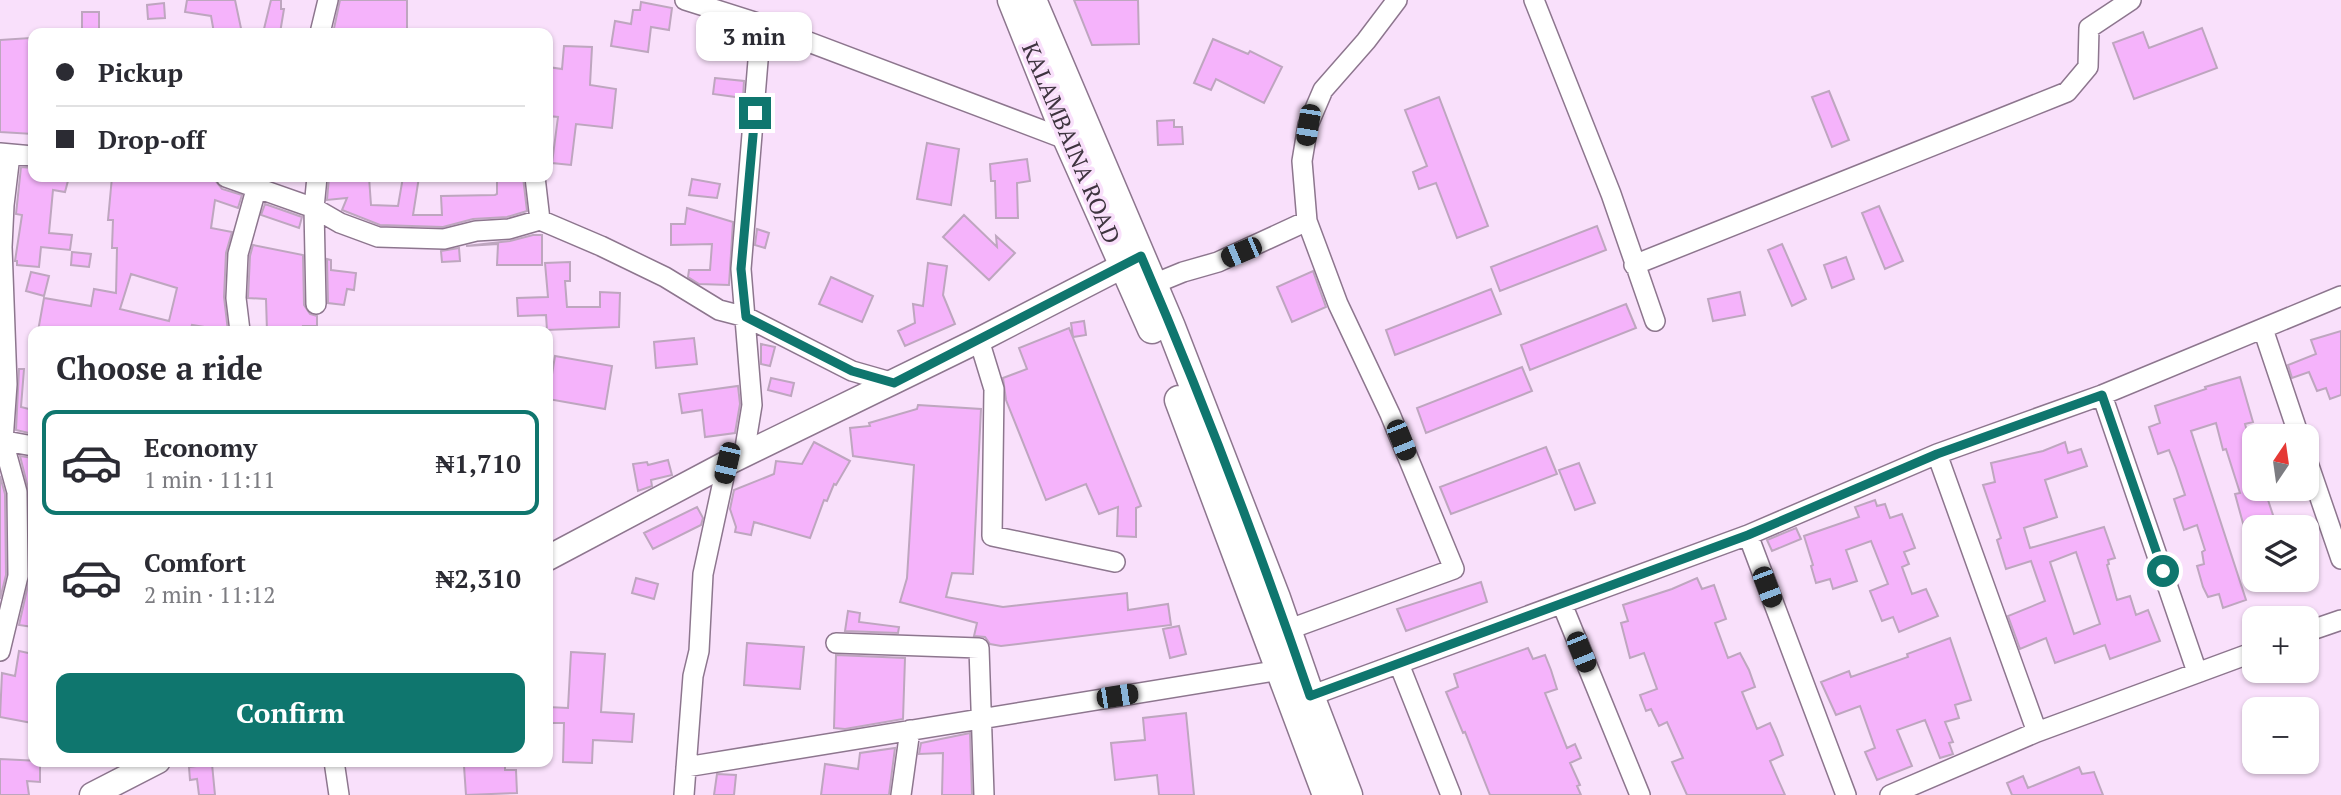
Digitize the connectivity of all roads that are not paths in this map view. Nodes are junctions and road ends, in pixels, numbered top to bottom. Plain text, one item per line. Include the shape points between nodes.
1 (328, 0) edge
2 (685, 0) edge
3 (1012, 0) edge
4 (1032, 0) edge
5 (1396, 0) edge
6 (1534, 0) edge
7 (2131, 0) edge
8 (761, 24) junction
9 (321, 28) edge
10 (1068, 140) junction
11 (5, 154) edge
12 (28, 156) edge
13 (243, 182) edge
14 (317, 182) edge
15 (536, 182) edge
16 (257, 186) junction
17 (314, 208) junction
18 (540, 220) junction
19 (1307, 221) junction
20 (1, 247) edge
21 (1131, 261) junction
22 (1634, 265) junction
23 (1144, 288) junction
24 (2341, 296) edge
25 (316, 304) dead end
26 (746, 317) junction
27 (1655, 321) dead end
28 (239, 326) edge
29 (2263, 329) junction
30 (979, 340) junction
31 (894, 383) junction
32 (2102, 395) junction
33 (2295, 424) edge
34 (1, 441) edge
35 (28, 445) edge
36 (1937, 454) junction
37 (736, 458) junction
38 (2319, 495) edge
39 (9, 527) edge
40 (1748, 535) junction
41 (553, 555) edge
42 (2341, 559) edge
43 (1115, 562) dead end
44 (1562, 604) junction
45 (2341, 620) edge
46 (2319, 628) edge
47 (1287, 630) junction
48 (836, 643) dead end
49 (0, 651) edge
50 (2242, 656) edge
51 (1399, 664) junction
52 (1280, 670) junction
53 (2197, 672) junction
54 (1310, 696) junction
55 (982, 718) junction
56 (910, 730) junction
57 (2036, 732) junction
58 (146, 767) edge
59 (335, 767) edge
60 (686, 767) junction
61 (92, 795) edge
62 (339, 795) edge
63 (684, 795) edge
64 (901, 795) edge
65 (984, 795) edge
66 (1327, 795) edge
67 (1348, 795) edge
68 (1451, 795) edge
69 (1640, 795) edge
70 (1846, 795) edge
71 (1890, 795) edge

1 - 9 street
2 - 8 street
3 - 10 main road, KALAMBAINA ROAD
4 - 21 main road
5 - 19 street via 1323,90 1308,125 1302,161
6 - 22 street via 1611,194
7 - 22 street via 2089,28 2088,67 2067,92
8 - 10 street
8 - 26 street via 741,269
10 - 21 main road, KALAMBAINA ROAD
11 - 12 street
11 - 20 street
13 - 16 street
14 - 17 street
15 - 18 street
16 - 17 street
16 - 28 street via 238,254
17 - 18 street via 378,237 444,239
17 - 25 street
18 - 26 street via 665,277 719,310
19 - 23 street via 1218,262
19 - 47 street via 1338,304 1390,414 1454,569
20 - 34 street via 7,384
21 - 23 main road, KALAMBAINA ROAD
21 - 30 street
22 - 27 street
23 - 47 main road
23 - 52 main road, KALAMBAINA ROAD via 1152,330
24 - 29 street
26 - 31 street via 852,371
26 - 37 street via 752,405
29 - 32 street
29 - 33 street
30 - 31 street
30 - 43 street via 995,388 992,536
31 - 37 street
32 - 36 street
32 - 53 street
34 - 35 street
34 - 39 street via 17,492
36 - 40 street
36 - 57 street
37 - 41 street
37 - 60 street via 702,574
38 - 42 street
39 - 49 street via 18,576
40 - 44 street
40 - 70 street
44 - 51 street
44 - 69 street
45 - 46 street
47 - 54 main road
48 - 55 street via 979,648
50 - 53 street
51 - 54 street
51 - 68 street
52 - 55 street
52 - 66 main road, KALAMBAINA ROAD
53 - 57 street
54 - 67 main road
55 - 56 street
55 - 65 street
56 - 60 street
56 - 64 street
57 - 71 street
58 - 61 street
59 - 62 street
60 - 63 street

